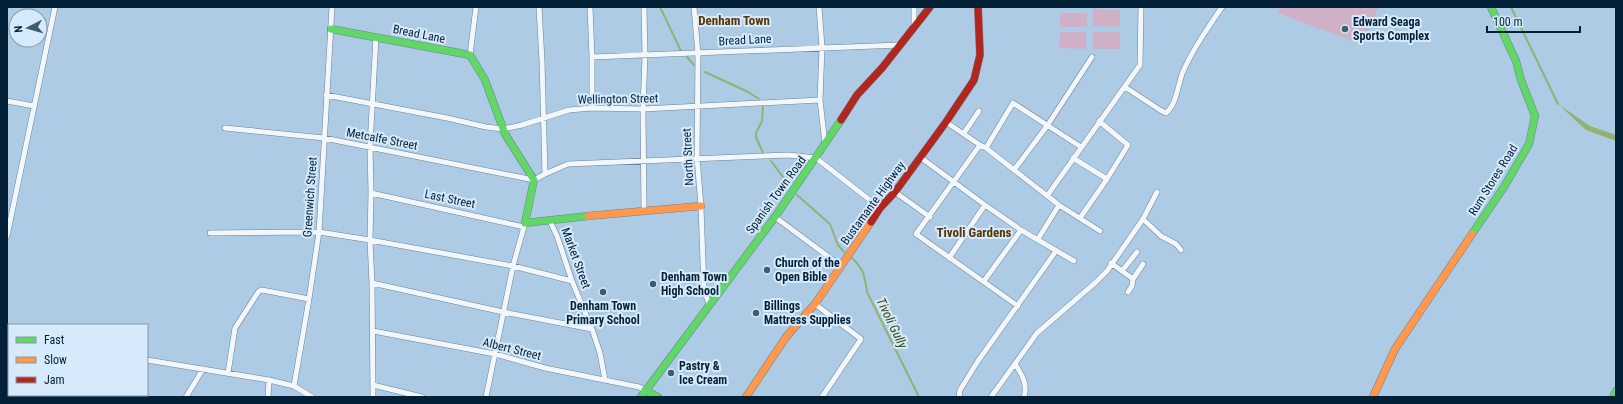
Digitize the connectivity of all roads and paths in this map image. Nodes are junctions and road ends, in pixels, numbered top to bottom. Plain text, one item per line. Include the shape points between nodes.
1 (55, 7) edge
2 (332, 7) edge
3 (476, 7) edge
4 (539, 7) edge
5 (590, 7) edge
6 (644, 7) edge
7 (694, 7) edge
8 (820, 7) edge
9 (914, 7) edge
10 (930, 7) edge
11 (978, 7) edge
12 (1141, 7) edge
13 (1222, 7) edge
14 (1491, 7) edge
15 (914, 27) junction
16 (331, 29) junction
17 (376, 37) junction
18 (900, 45) junction
19 (822, 47) junction
20 (698, 54) junction
21 (470, 55) junction
22 (645, 56) junction
23 (1092, 57) dead end
24 (592, 58) junction
25 (1125, 87) junction
26 (326, 95) junction
27 (820, 100) junction
28 (7, 101) edge
29 (372, 104) junction
30 (34, 106) junction
31 (697, 106) junction
32 (592, 108) junction
33 (643, 109) junction
34 (979, 111) dead end
35 (544, 117) junction
36 (1099, 121) junction
37 (946, 122) junction
38 (1047, 126) junction
39 (224, 128) dead end
40 (503, 129) junction
41 (964, 134) junction
42 (324, 138) junction
43 (825, 145) junction
44 (980, 145) junction
45 (370, 146) junction
46 (1080, 147) junction
47 (986, 148) junction
48 (697, 158) junction
49 (816, 158) junction
50 (920, 158) junction
51 (1072, 158) junction
52 (644, 161) junction
53 (1014, 170) junction
54 (546, 174) junction
55 (1107, 178) junction
56 (534, 180) junction
57 (953, 181) junction
58 (895, 192) junction
59 (1158, 192) dead end
60 (371, 193) junction
61 (1047, 196) junction
62 (985, 205) junction
63 (1059, 205) junction
64 (701, 206) junction
65 (880, 208) junction
66 (644, 210) junction
67 (775, 217) junction
68 (930, 217) junction
69 (1080, 218) junction
70 (1143, 219) junction
71 (550, 221) junction
72 (524, 225) junction
73 (1021, 230) junction
74 (1100, 231) dead end
75 (319, 232) junction
76 (210, 233) dead end
77 (7, 236) edge
78 (1038, 239) junction
79 (370, 240) junction
80 (1181, 250) dead end
81 (1056, 251) junction
82 (1137, 252) dead end
83 (949, 258) junction
84 (1074, 261) dead end
85 (1112, 263) junction
86 (1143, 264) dead end
87 (513, 266) junction
88 (841, 266) junction
89 (1122, 271) junction
90 (1133, 279) junction
91 (572, 281) junction
92 (984, 281) junction
93 (372, 283) junction
94 (1128, 292) dead end
95 (309, 299) junction
96 (709, 304) junction
97 (815, 304) junction
98 (1018, 306) junction
99 (503, 312) junction
100 (592, 329) junction
101 (373, 331) junction
102 (495, 354) junction
103 (148, 360) edge
104 (1015, 364) junction
105 (203, 369) junction
106 (228, 373) junction
107 (269, 380) junction
108 (605, 380) junction
109 (373, 385) junction
110 (294, 386) junction
111 (645, 390) junction
112 (1616, 391) edge
113 (411, 396) edge
114 (186, 397) edge
115 (268, 397) edge
116 (312, 397) edge
117 (373, 397) edge
118 (422, 397) edge
119 (486, 397) edge
120 (641, 397) edge
121 (658, 397) edge
122 (746, 397) edge
123 (822, 397) edge
124 (959, 397) edge
125 (991, 397) edge
126 (1024, 397) edge
127 (1373, 397) edge
128 (1613, 397) edge

1 - 30 street
2 - 16 street, Greenwich Street
3 - 21 street
4 - 35 street
5 - 24 street
6 - 22 street
7 - 20 street, North Street
8 - 19 street
9 - 15 street
10 - 15 main road, Spanish Town Road
11 - 37 main road, Bustamante Highway via 980,55 974,80
12 - 25 street via 1141,61
13 - 25 street via 1196,47 1166,113
14 - 127 main road, Rum Stores Road via 1516,61 1535,116 1529,144 1504,187 1395,349
15 - 18 main road, Spanish Town Road
16 - 17 main road, Bread Lane
16 - 26 street, Greenwich Street
17 - 21 main road, Bread Lane
17 - 29 street
18 - 19 street, Bread Lane
18 - 43 main road, Spanish Town Road via 857,95
19 - 20 street, Bread Lane
19 - 27 street
20 - 22 street, Bread Lane
20 - 31 street, North Street
21 - 40 main road via 476,61
22 - 24 street, Bread Lane
22 - 33 street
23 - 38 street
24 - 32 street
25 - 36 street
26 - 29 street, Wellington Street
26 - 42 street, Greenwich Street
27 - 31 street, Wellington Street
27 - 43 street
28 - 30 street
29 - 40 street, Wellington Street
29 - 45 street
30 - 77 street
31 - 33 street, Wellington Street
31 - 48 street, North Street
32 - 33 street, Wellington Street
32 - 35 street, Wellington Street via 569,110
33 - 52 street
34 - 41 street
35 - 40 street, Wellington Street
35 - 54 street
36 - 46 street
36 - 55 street via 1128,145
37 - 41 street
37 - 50 main road, Bustamante Highway
38 - 46 street
38 - 47 street via 1013,103
38 - 53 street
39 - 42 street, Metcalfe Street
40 - 56 main road
41 - 44 street
42 - 45 street, Metcalfe Street
42 - 75 street, Greenwich Street
43 - 49 main road, Spanish Town Road
44 - 47 street
44 - 57 street
45 - 56 street, Metcalfe Street
45 - 60 street
46 - 51 street
47 - 53 street
48 - 49 street via 788,155
48 - 52 street
48 - 64 street, North Street
49 - 65 street
49 - 67 main road, Spanish Town Road
50 - 57 street
50 - 58 main road, Bustamante Highway
51 - 55 street
51 - 61 street
52 - 54 street via 568,164
52 - 66 street
53 - 61 street
54 - 56 street
55 - 69 street
56 - 72 main road
57 - 62 street
57 - 68 street
58 - 65 main road, Bustamante Highway
58 - 68 street
59 - 70 street
60 - 72 street, Last Street
60 - 79 street
61 - 63 street
62 - 73 street
62 - 83 street
63 - 69 street
63 - 78 street
64 - 66 main road
64 - 96 street, North Street via 704,290
65 - 88 main road, Bustamante Highway
66 - 71 main road
67 - 88 street
67 - 96 main road, Spanish Town Road
68 - 83 street via 916,234
69 - 74 street
70 - 80 street
70 - 85 street
71 - 72 main road, Market Street
71 - 91 street, Market Street
72 - 87 street
73 - 78 street
73 - 92 street
75 - 76 street
75 - 79 street
75 - 95 street, Greenwich Street
78 - 81 street
79 - 87 street
79 - 93 street
81 - 84 street
81 - 98 street
82 - 89 street
83 - 92 street
85 - 89 street
85 - 104 street via 1096,282 1037,333
86 - 90 street
87 - 91 street
87 - 99 street
88 - 97 main road, Bustamante Highway
89 - 90 street
90 - 94 street
91 - 100 street, Market Street
92 - 98 street
93 - 99 street
93 - 101 street
95 - 106 street via 259,291 235,328
95 - 110 street, Greenwich Street
96 - 111 main road, Spanish Town Road
97 - 122 main road, Bustamante Highway via 786,337
97 - 123 street via 861,339
98 - 124 street via 978,361 960,390
99 - 100 street
99 - 102 street
100 - 108 street, Market Street
101 - 102 street, Albert Street
101 - 109 street
102 - 108 street, Albert Street via 545,368
102 - 119 street
103 - 105 street
104 - 125 street
104 - 126 street via 1025,380
105 - 106 street
105 - 114 street
106 - 107 street
107 - 110 street
107 - 115 street
108 - 111 street, Albert Street
109 - 113 street
109 - 117 street
110 - 116 street
111 - 120 main road, Spanish Town Road
111 - 121 main road
112 - 128 main road
113 - 118 street

